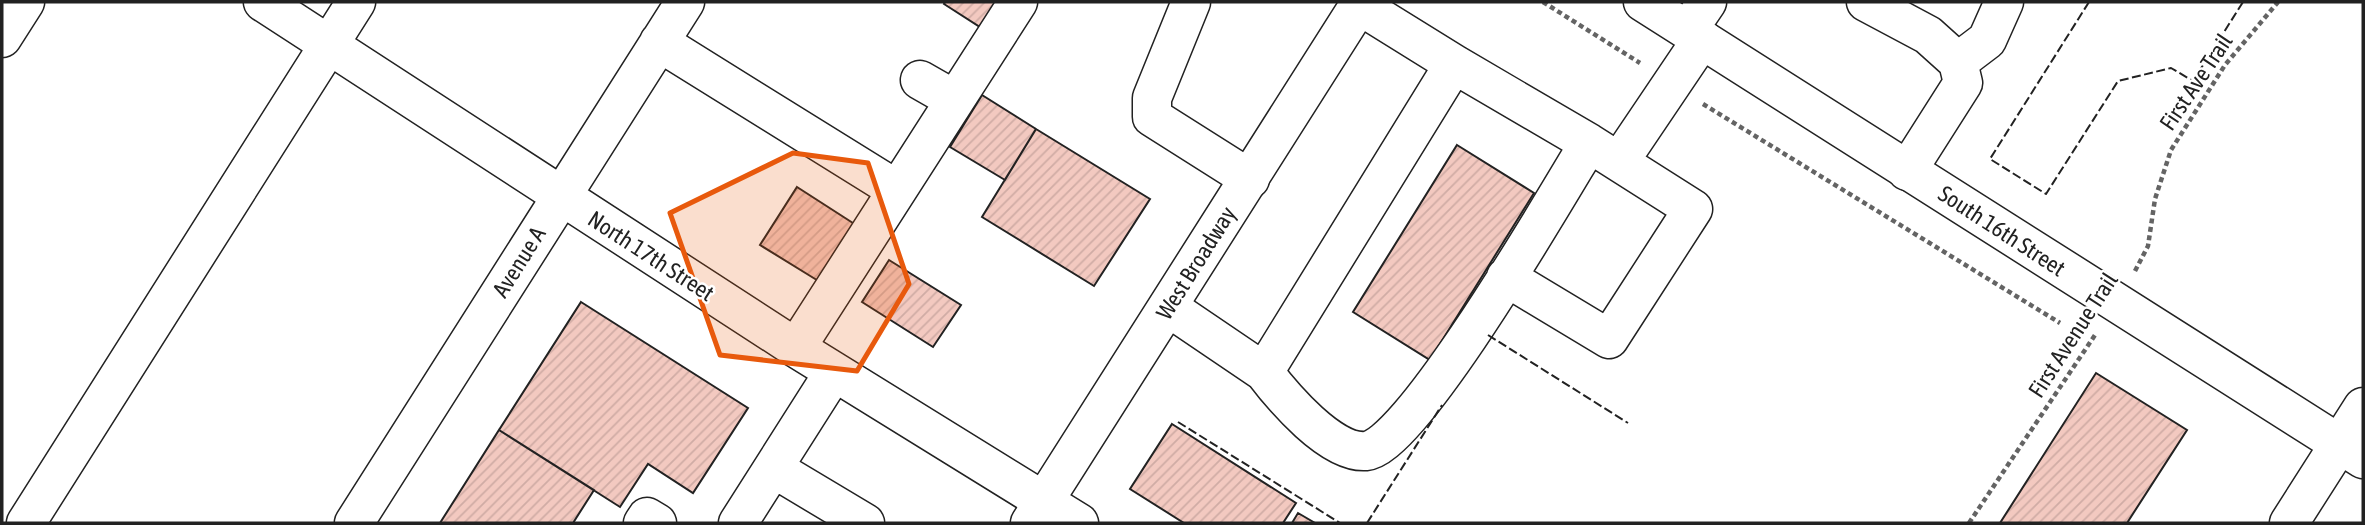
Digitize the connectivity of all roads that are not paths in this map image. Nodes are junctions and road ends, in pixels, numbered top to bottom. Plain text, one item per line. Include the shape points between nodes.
1 (25, 2) edge
2 (263, 2) edge
3 (356, 2) edge
4 (685, 2) edge
5 (1018, 2) edge
6 (1191, 2) edge
7 (1643, 2) edge
8 (1866, 2) edge
9 (2004, 2) edge
10 (1360, 3) edge
11 (1699, 24) edge
12 (2, 38) edge
13 (659, 42) junction
14 (329, 44) junction
15 (1958, 62) junction
16 (1454, 64) junction
17 (919, 80) dead end
18 (955, 100) junction
19 (1604, 153) junction
20 (1908, 170) junction
21 (1250, 179) junction
22 (897, 190) junction
23 (560, 197) junction
24 (1506, 277) junction
25 (1168, 307) junction
26 (796, 348) junction
27 (834, 372) junction
28 (1264, 372) junction
29 (2363, 407) edge
30 (2351, 451) edge
31 (773, 468) junction
32 (1037, 513) edge
33 (26, 523) edge
34 (354, 523) edge
35 (643, 523) edge
36 (657, 523) edge
37 (738, 523) edge
38 (865, 523) edge
39 (1079, 523) edge
40 (2289, 523) edge

1 - 12 street
2 - 14 street, North 17th Street
3 - 14 street
4 - 13 street, Avenue A
5 - 18 street
6 - 21 street via 1152,99 1152,117
7 - 11 street, South 16th Street
8 - 15 street via 1928,36
9 - 15 street via 1987,40
10 - 16 street
10 - 21 street, West Broadway
11 - 19 street via 1673,84
11 - 20 street, South 16th Street
13 - 22 street
13 - 23 street, Avenue A
14 - 23 street, North 17th Street
14 - 33 street
15 - 20 street via 1963,83
16 - 19 street
16 - 28 street
17 - 18 street
18 - 22 street
19 - 24 street
19 - 24 street via 1693,209 1609,339
20 - 30 street, South 16th Street
21 - 25 street, West Broadway
22 - 26 street
23 - 26 street, North 17th Street
23 - 34 street, Avenue A
24 - 28 street via 1424,398 1377,449 1351,449 1321,431 1288,404
25 - 28 street
25 - 32 street, West Broadway
26 - 27 street, North 17th Street
27 - 31 street
27 - 32 street, North 17th Street
29 - 30 street
30 - 40 street
31 - 37 street
31 - 38 street
32 - 39 street, North 17th Street
35 - 36 street via 647,517

